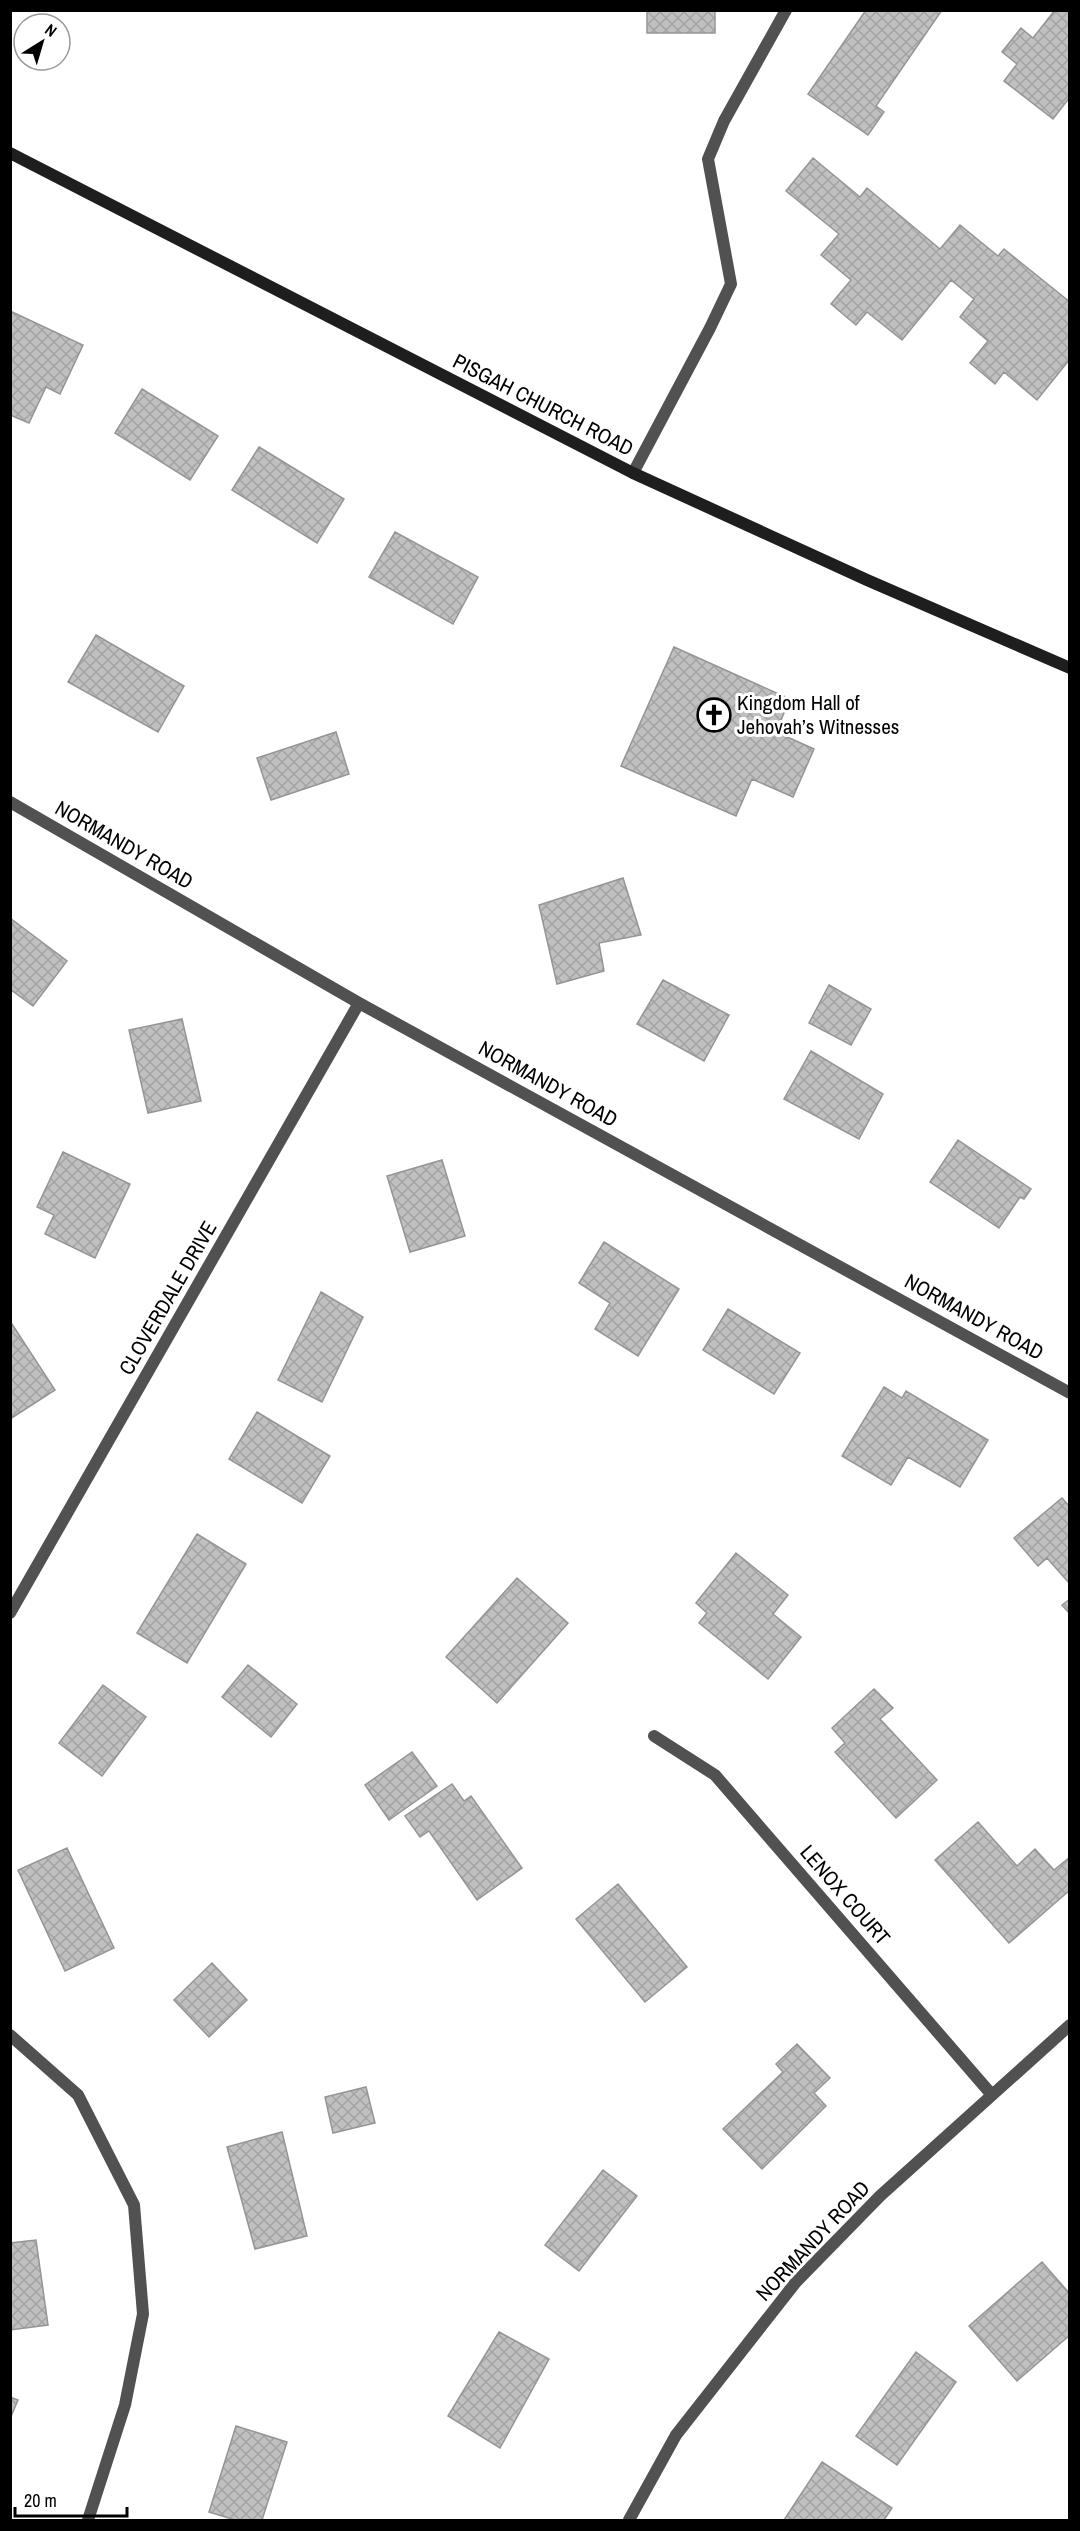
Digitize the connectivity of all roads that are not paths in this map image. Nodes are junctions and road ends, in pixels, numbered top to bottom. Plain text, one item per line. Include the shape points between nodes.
1 (786, 10) edge
2 (10, 153) edge
3 (633, 473) junction
4 (1070, 668) edge
5 (10, 802) edge
6 (359, 1003) junction
7 (1070, 1393) edge
8 (15, 1594) edge
9 (10, 1613) edge
10 (654, 1736) dead end
11 (1070, 2025) edge
12 (10, 2035) edge
13 (992, 2095) junction
14 (88, 2520) edge
15 (629, 2520) edge

1 - 3 street via 724,121 708,159 731,284
2 - 3 main road, PISGAH CHURCH ROAD
3 - 4 main road, PISGAH CHURCH ROAD
5 - 6 street, NORMANDY ROAD
6 - 7 street, NORMANDY ROAD
6 - 8 street, CLOVERDALE DRIVE
8 - 9 street, CLOVERDALE DRIVE
10 - 13 street, LENOX COURT via 715,1775
11 - 13 street, NORMANDY ROAD
12 - 14 street via 78,2095 134,2205 143,2314 125,2405
13 - 15 street, NORMANDY ROAD via 880,2196 796,2282 676,2435

